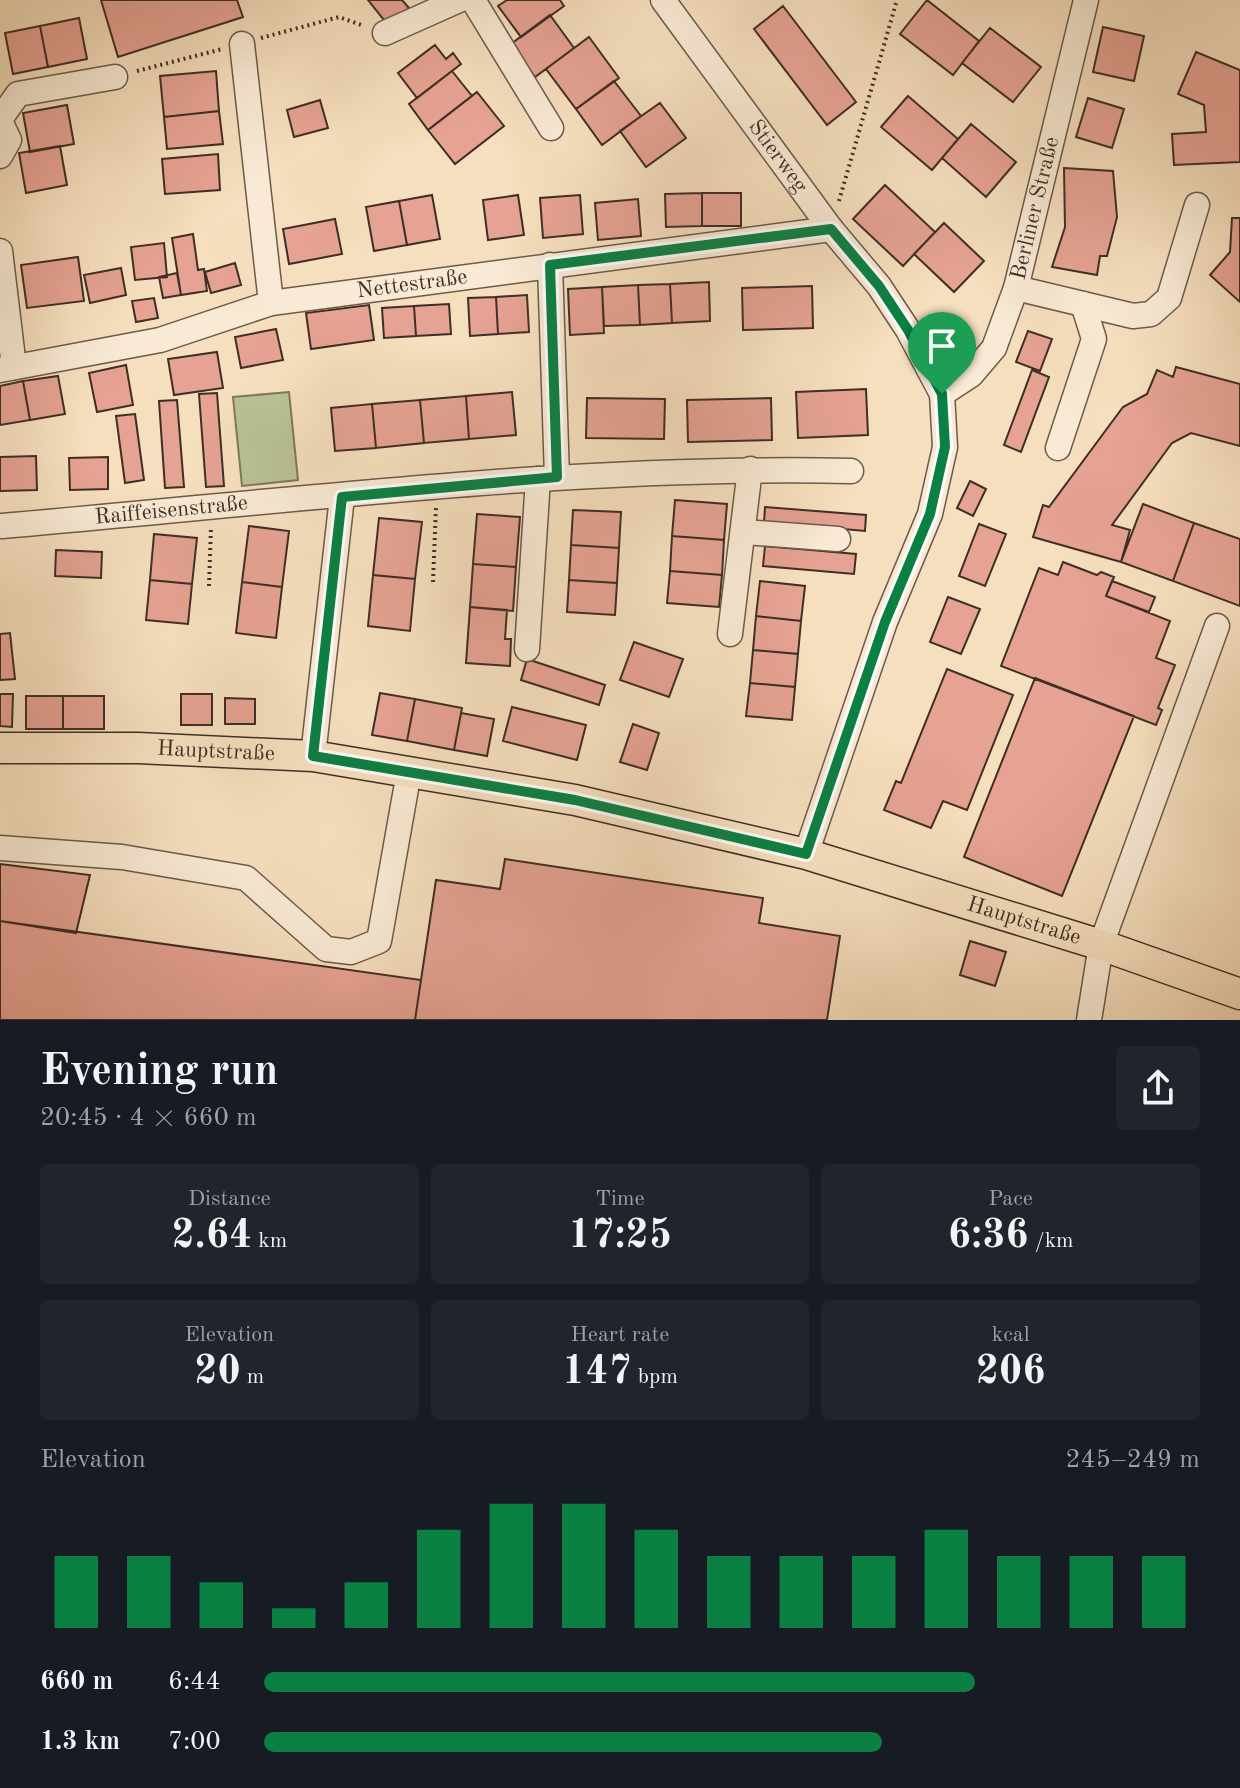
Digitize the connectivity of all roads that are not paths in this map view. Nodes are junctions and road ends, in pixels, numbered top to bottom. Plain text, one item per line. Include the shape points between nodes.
1 (459, 0) edge
2 (473, 0) edge
3 (663, 0) edge
4 (1086, 0) edge
5 (385, 33) road end
6 (242, 44) road end
7 (115, 77) road end
8 (0, 120) edge
9 (551, 128) dead end
10 (0, 156) edge
11 (1197, 205) dead end
12 (831, 229) junction
13 (0, 251) edge
14 (550, 265) junction
15 (1016, 288) junction
16 (271, 303) junction
17 (1083, 304) junction
18 (7, 368) edge
19 (942, 394) junction
20 (1058, 448) dead end
21 (750, 469) junction
22 (851, 471) dead end
23 (547, 478) junction
24 (342, 497) junction
25 (2, 526) edge
26 (744, 532) junction
27 (838, 539) dead end
28 (1217, 626) dead end
29 (730, 634) dead end
30 (527, 649) dead end
31 (0, 748) edge
32 (313, 756) junction
33 (409, 772) junction
34 (0, 848) edge
35 (806, 854) junction
36 (1101, 945) junction
37 (1237, 991) edge
38 (1089, 1020) edge

1 - 5 street
2 - 9 street
3 - 12 street, Stierweg
4 - 15 street, Berliner Straße
6 - 16 street
7 - 8 street via 18,94
8 - 10 street via 9,140
11 - 17 street via 1169,298 1151,314 1133,316
12 - 14 street, Nettestraße
12 - 19 street, Stierweg via 879,286
13 - 18 street
14 - 16 street, Nettestraße
14 - 23 street
15 - 17 street
15 - 19 street, Berliner Straße via 994,348 971,375
16 - 18 street, Nettestraße via 160,340
17 - 20 street via 1094,339
19 - 35 street, Stierweg via 945,447 930,514 885,622
21 - 22 street, Raiffeisenstraße
21 - 23 street, Raiffeisenstraße
21 - 26 street
23 - 24 street, Raiffeisenstraße
23 - 30 street
24 - 25 street, Raiffeisenstraße
24 - 32 street
26 - 27 street
26 - 29 street
28 - 36 street
31 - 32 main road, Hauptstraße
32 - 33 main road, Hauptstraße
33 - 34 street via 379,941 351,952 326,949 246,878 122,857
33 - 35 main road, Hauptstraße via 575,800
35 - 36 main road, Hauptstraße
36 - 37 main road, Hauptstraße
36 - 38 street

